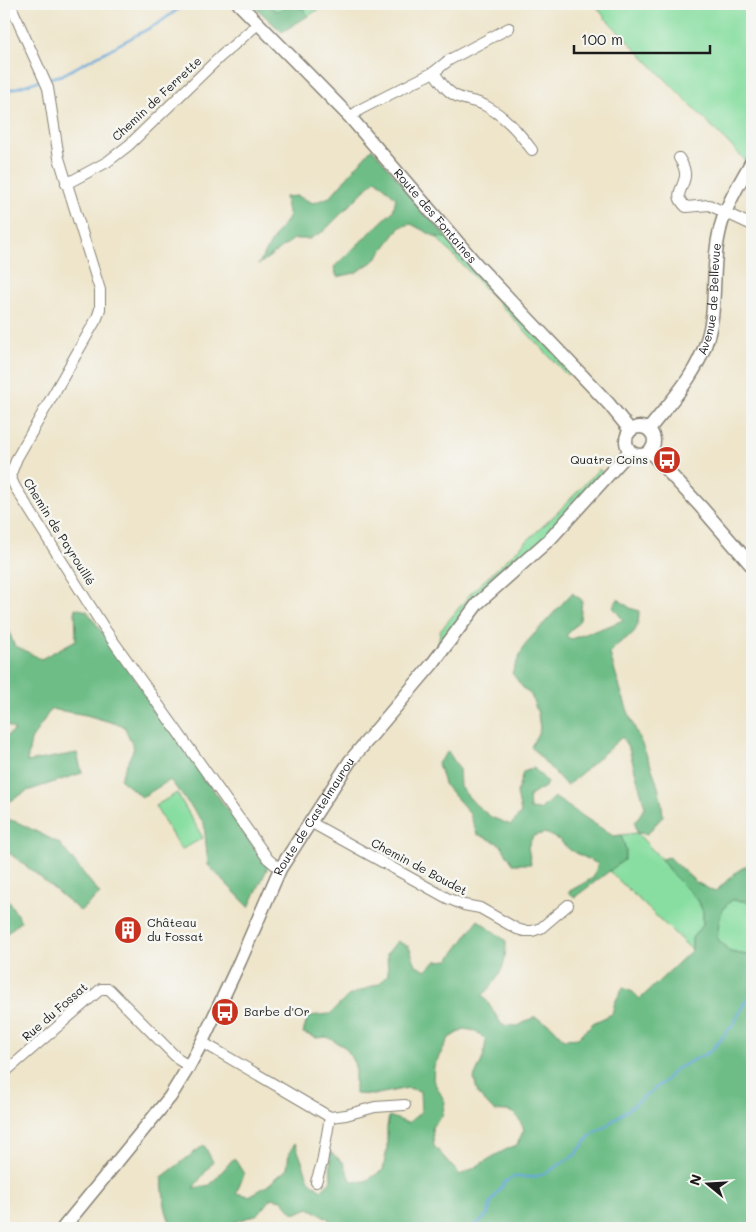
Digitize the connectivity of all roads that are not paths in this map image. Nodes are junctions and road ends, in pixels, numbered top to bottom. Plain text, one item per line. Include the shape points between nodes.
1 (10, 4) edge
2 (239, 4) edge
3 (259, 24) junction
4 (509, 28) dead end
5 (434, 72) junction
6 (350, 117) junction
7 (532, 150) dead end
8 (679, 158) dead end
9 (752, 161) edge
10 (66, 184) junction
11 (726, 213) junction
12 (752, 225) edge
13 (648, 429) junction
14 (630, 430) junction
15 (630, 451) junction
16 (649, 452) junction
17 (7, 479) edge
18 (752, 566) edge
19 (310, 822) junction
20 (280, 869) junction
21 (568, 905) dead end
22 (202, 1042) junction
23 (189, 1066) junction
24 (4, 1073) edge
25 (405, 1105) dead end
26 (330, 1118) junction
27 (316, 1182) dead end
28 (63, 1228) edge

1 - 10 street, Chemin de Payrouillé via 48,88
2 - 3 street, Route des Fontaines
3 - 6 street, Route des Fontaines
3 - 10 street, Chemin de Ferrette via 220,57 130,145 107,162
4 - 5 street via 449,60
5 - 6 street
5 - 7 street via 450,93 495,111 518,131
6 - 14 street, Route des Fontaines via 477,265
8 - 11 street via 685,177 680,201 686,207 709,205
9 - 11 street, Avenue de Bellevue
10 - 17 street, Chemin de Payrouillé via 100,290 100,309
11 - 12 street
11 - 13 street, Avenue de Bellevue via 719,233 714,308 707,342 689,379
13 - 14 street via 639,426
13 - 16 street via 654,438
14 - 15 street via 625,443
15 - 16 street via 640,455
15 - 19 street, Route de Castelmaurou via 551,538 478,603 433,663 350,761
16 - 18 street
17 - 20 street, Chemin de Payrouillé via 106,631 268,859
19 - 20 street, Route de Castelmaurou
19 - 21 street, Chemin de Boudet via 447,898 464,906 480,908 516,929 532,931 541,928
20 - 22 street, Route de Castelmaurou
22 - 23 street, Route de Castelmaurou
22 - 26 street
23 - 24 street, Rue du Fossat via 179,1060 109,989 101,990
23 - 28 street, Route de Castelmaurou via 170,1097
25 - 26 street via 375,1106
26 - 27 street

